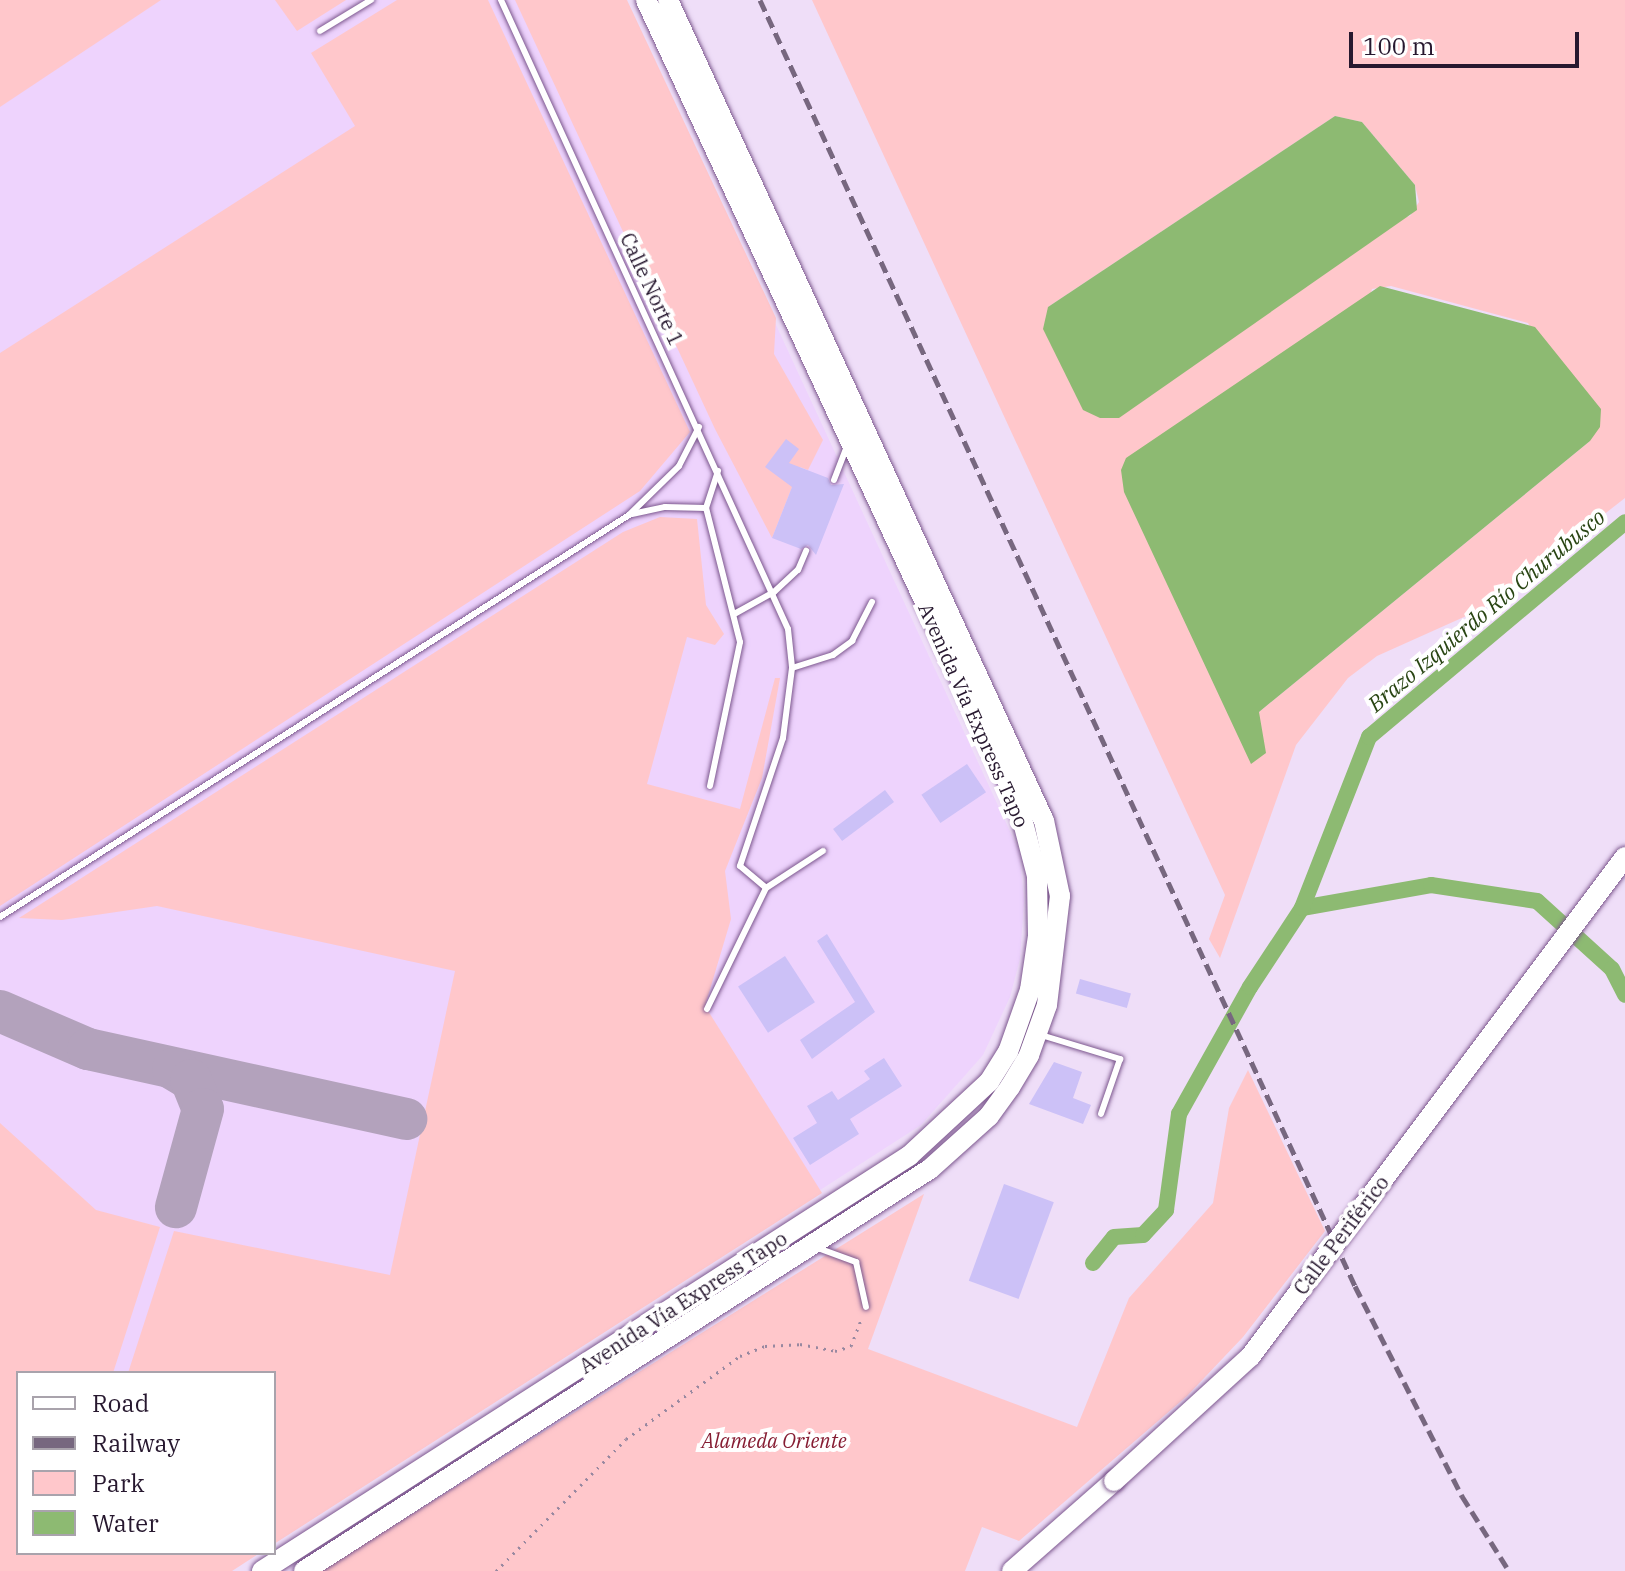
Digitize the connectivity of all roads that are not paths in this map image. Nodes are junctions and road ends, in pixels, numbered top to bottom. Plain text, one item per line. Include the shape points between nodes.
1 (371, 0) edge
2 (501, 0) edge
3 (646, 0) edge
4 (668, 0) edge
5 (320, 31) dead end
6 (859, 413) junction
7 (699, 427) junction
8 (848, 442) junction
9 (718, 471) junction
10 (834, 480) dead end
11 (706, 508) junction
12 (629, 515) junction
13 (806, 551) dead end
14 (774, 592) junction
15 (872, 602) dead end
16 (736, 613) junction
17 (792, 668) junction
18 (710, 786) dead end
19 (823, 851) dead end
20 (1625, 857) edge
21 (766, 888) junction
22 (0, 917) edge
23 (707, 1009) dead end
24 (1037, 1034) junction
25 (1101, 1114) dead end
26 (812, 1246) junction
27 (866, 1307) road end
28 (262, 1571) edge
29 (304, 1571) edge
30 (1012, 1571) edge

1 - 5 lane
2 - 7 lane, Calle Norte 1
3 - 8 main road, Avenida Vía Express Tapo
4 - 6 main road, Avenida Vía Express Tapo
6 - 8 lane
6 - 24 main road, Avenida Vía Express Tapo via 1044,821 1055,860 1060,925
7 - 9 lane, Calle Norte 1
7 - 12 lane via 670,477
8 - 10 lane
8 - 28 main road, Avenida Vía Express Tapo via 1029,837 1037,876 1038,936 1030,990 1008,1052 969,1105 909,1156
9 - 11 lane
9 - 14 lane, Calle Norte 1
11 - 12 lane via 665,507
11 - 16 lane
12 - 22 lane
13 - 14 lane via 798,570
14 - 16 lane
14 - 17 lane, Calle Norte 1 via 788,629
15 - 17 lane via 852,641 833,655
16 - 18 lane via 736,679
17 - 21 lane, Calle Norte 1 via 783,738 740,866
19 - 21 lane
20 - 30 main road, Calle Periférico, bridge via 1250,1357
21 - 23 lane
24 - 25 lane via 1120,1059
24 - 26 main road, Avenida Vía Express Tapo via 1010,1087 960,1145
26 - 27 lane via 856,1262
26 - 29 main road, Avenida Vía Express Tapo

